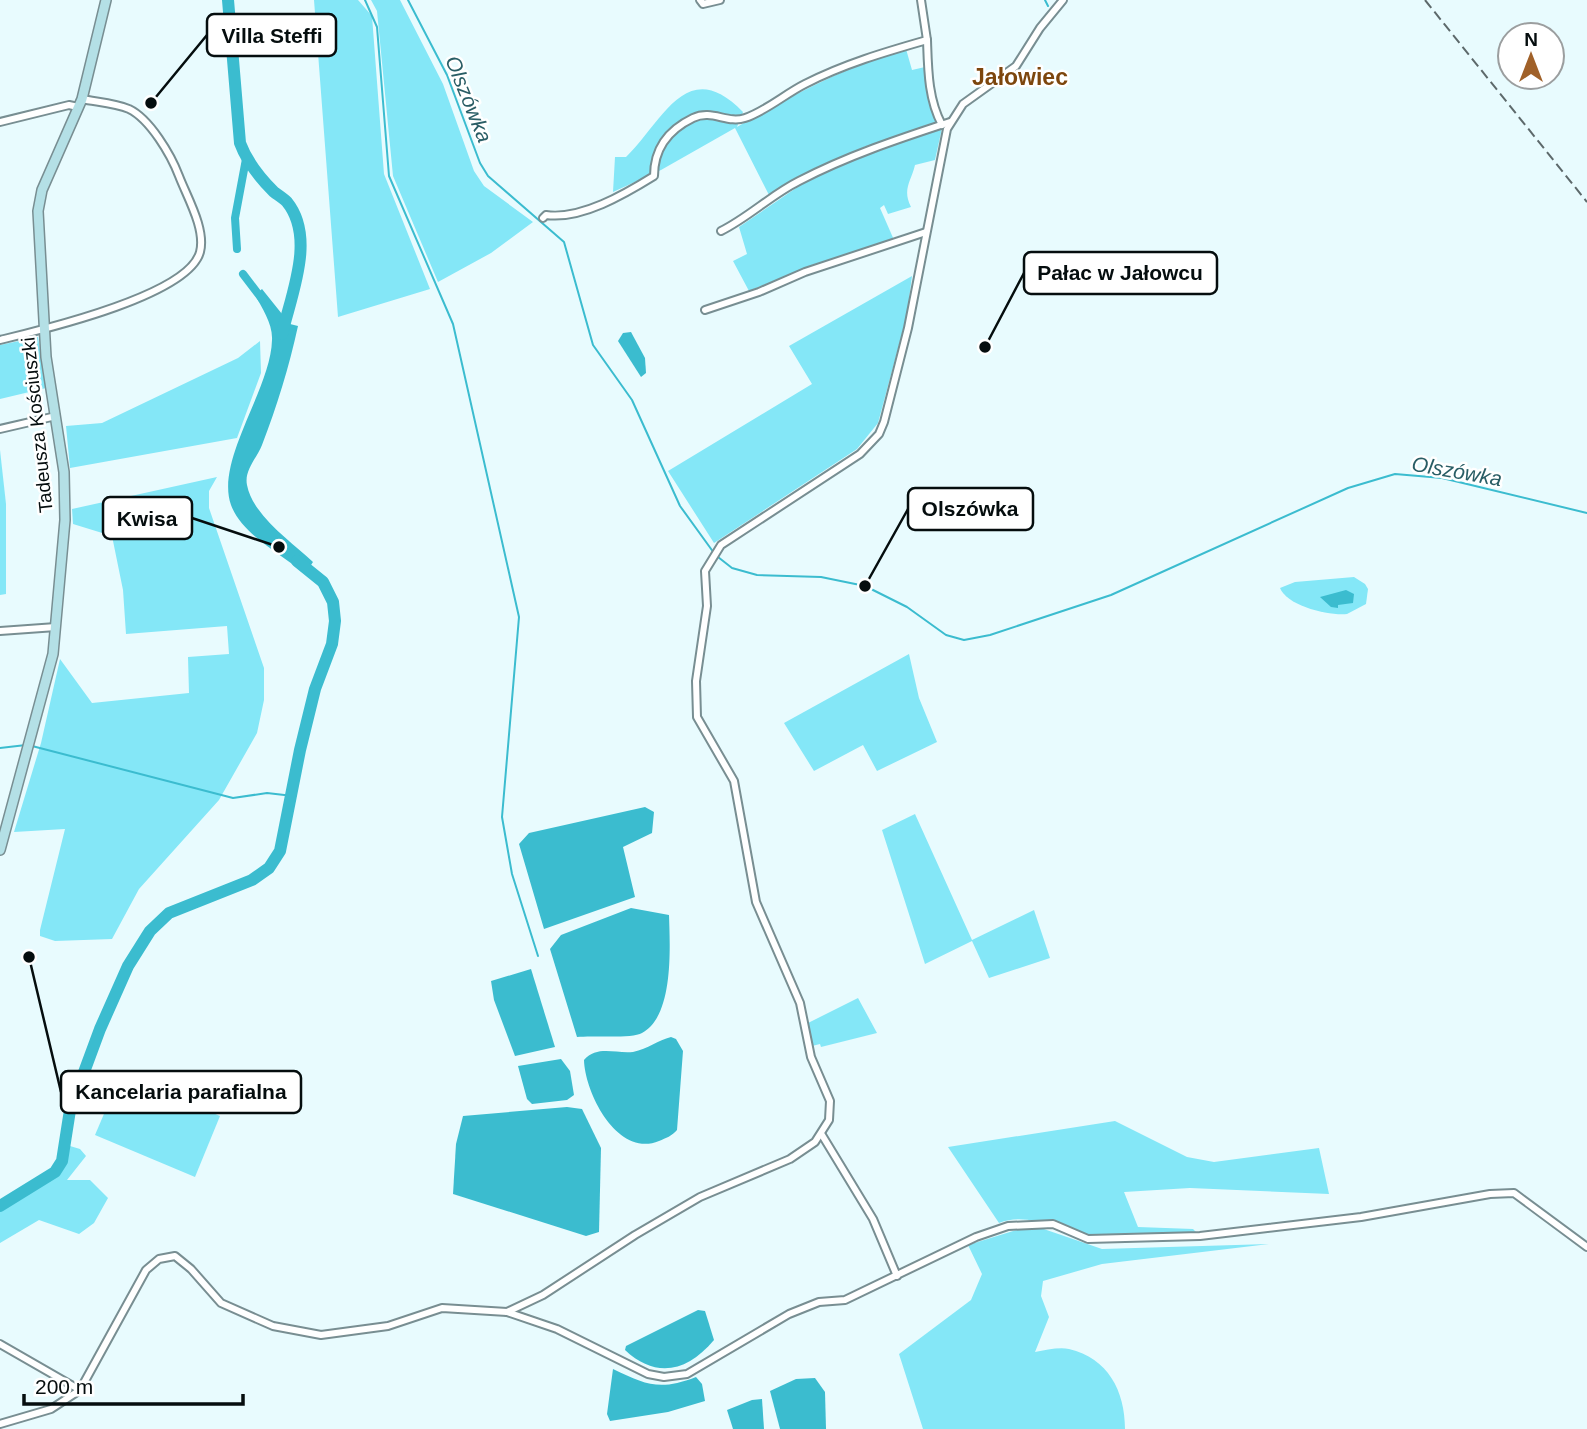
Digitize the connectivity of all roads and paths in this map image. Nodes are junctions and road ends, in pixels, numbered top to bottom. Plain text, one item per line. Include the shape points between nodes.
1 (106, 0) edge
2 (700, 0) edge
3 (720, 0) edge
4 (920, 0) edge
5 (1063, 0) edge
6 (926, 40) junction
7 (80, 103) junction
8 (0, 122) edge
9 (950, 122) junction
10 (942, 125) junction
11 (543, 218) dead end
12 (721, 231) dead end
13 (926, 232) junction
14 (705, 310) dead end
15 (45, 329) junction
16 (0, 340) edge
17 (56, 416) junction
18 (0, 429) edge
19 (56, 627) junction
20 (0, 631) edge
21 (0, 850) edge
22 (822, 1135) junction
23 (1587, 1247) edge
24 (897, 1276) junction
25 (507, 1312) junction
26 (0, 1344) edge
27 (80, 1390) junction
28 (0, 1424) edge

1 - 7 main road, Tadeusza Kościuszki
2 - 3 street via 703,4
4 - 6 street
5 - 9 street via 1016,66 963,104
6 - 10 street via 928,78
6 - 11 street via 838,69 742,119 715,113 694,117 665,137 654,159 654,176 578,213
7 - 8 street
7 - 15 main road, Tadeusza Kościuszki via 42,190 38,211
7 - 15 street via 128,108 142,118 174,164 201,236 200,253 155,289 121,306
9 - 10 street
9 - 13 street
10 - 12 street via 874,146 796,183
13 - 14 street
13 - 22 street via 908,328 879,434 860,454 721,545 705,571 707,606 696,681 697,717 734,781 756,902 797,993 811,1057 829,1095 830,1113
15 - 16 street
15 - 17 main road, Tadeusza Kościuszki
17 - 18 street
17 - 19 main road, Tadeusza Kościuszki via 65,520
19 - 20 street
19 - 21 main road, Tadeusza Kościuszki via 51,663
22 - 24 street via 873,1219
22 - 25 street via 790,1158 700,1197 543,1295
23 - 24 street via 1514,1193 1490,1194 1361,1217 1200,1236 1088,1239 1053,1224 1008,1226
24 - 25 street via 845,1300 819,1302 789,1314 687,1374 664,1377
25 - 27 street via 442,1308 388,1326 321,1335 273,1326 220,1303 175,1256 159,1259 146,1270
26 - 27 street
27 - 28 street via 51,1409

